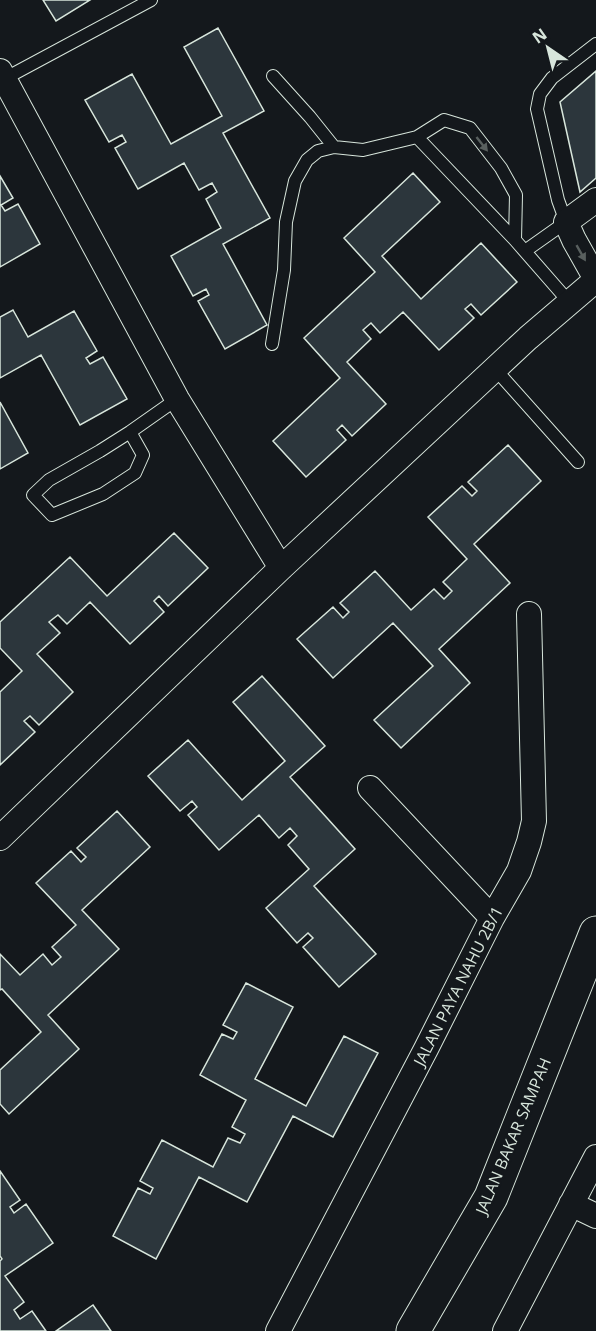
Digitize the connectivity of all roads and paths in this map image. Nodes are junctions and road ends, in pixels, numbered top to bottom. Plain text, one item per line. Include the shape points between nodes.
1 (151, 0) edge
2 (596, 44) edge
3 (273, 76) dead end
4 (3, 83) edge
5 (417, 137) junction
6 (334, 147) junction
7 (596, 200) edge
8 (566, 222) junction
9 (515, 240) junction
10 (525, 251) junction
11 (596, 279) edge
12 (570, 303) junction
13 (272, 344) dead end
14 (495, 370) junction
15 (177, 399) junction
16 (130, 432) junction
17 (578, 462) dead end
18 (281, 568) junction
19 (529, 614) dead end
20 (370, 788) dead end
21 (0, 838) edge
22 (492, 918) junction
23 (596, 933) edge
24 (596, 1157) edge
25 (571, 1204) junction
26 (596, 1216) edge
27 (278, 1331) edge
28 (413, 1331) edge
29 (504, 1331) edge

1 - 4 lane
2 - 8 lane via 552,78 540,94 537,109
3 - 6 lane
4 - 15 street
5 - 6 lane via 363,150
5 - 9 lane
5 -> 9 lane via 444,120 470,128 516,195
6 - 13 lane via 318,150 294,181
7 - 8 street
8 - 10 lane
8 -> 11 street
9 - 10 lane
10 - 12 lane
11 - 12 street
12 - 14 street
14 - 17 lane
14 - 18 street
15 - 16 lane
15 - 18 street
16 - 16 lane via 143,455 135,473 103,494 52,516 33,495 49,480
18 - 21 street
19 - 22 street, JALAN PAYA NAHU 2B/1 via 534,820 519,871
20 - 22 street
22 - 27 street, JALAN PAYA NAHU 2B/1
23 - 28 main road, JALAN BAKAR SAMPAH via 491,1197
24 - 25 street
25 - 26 street
25 - 29 street

